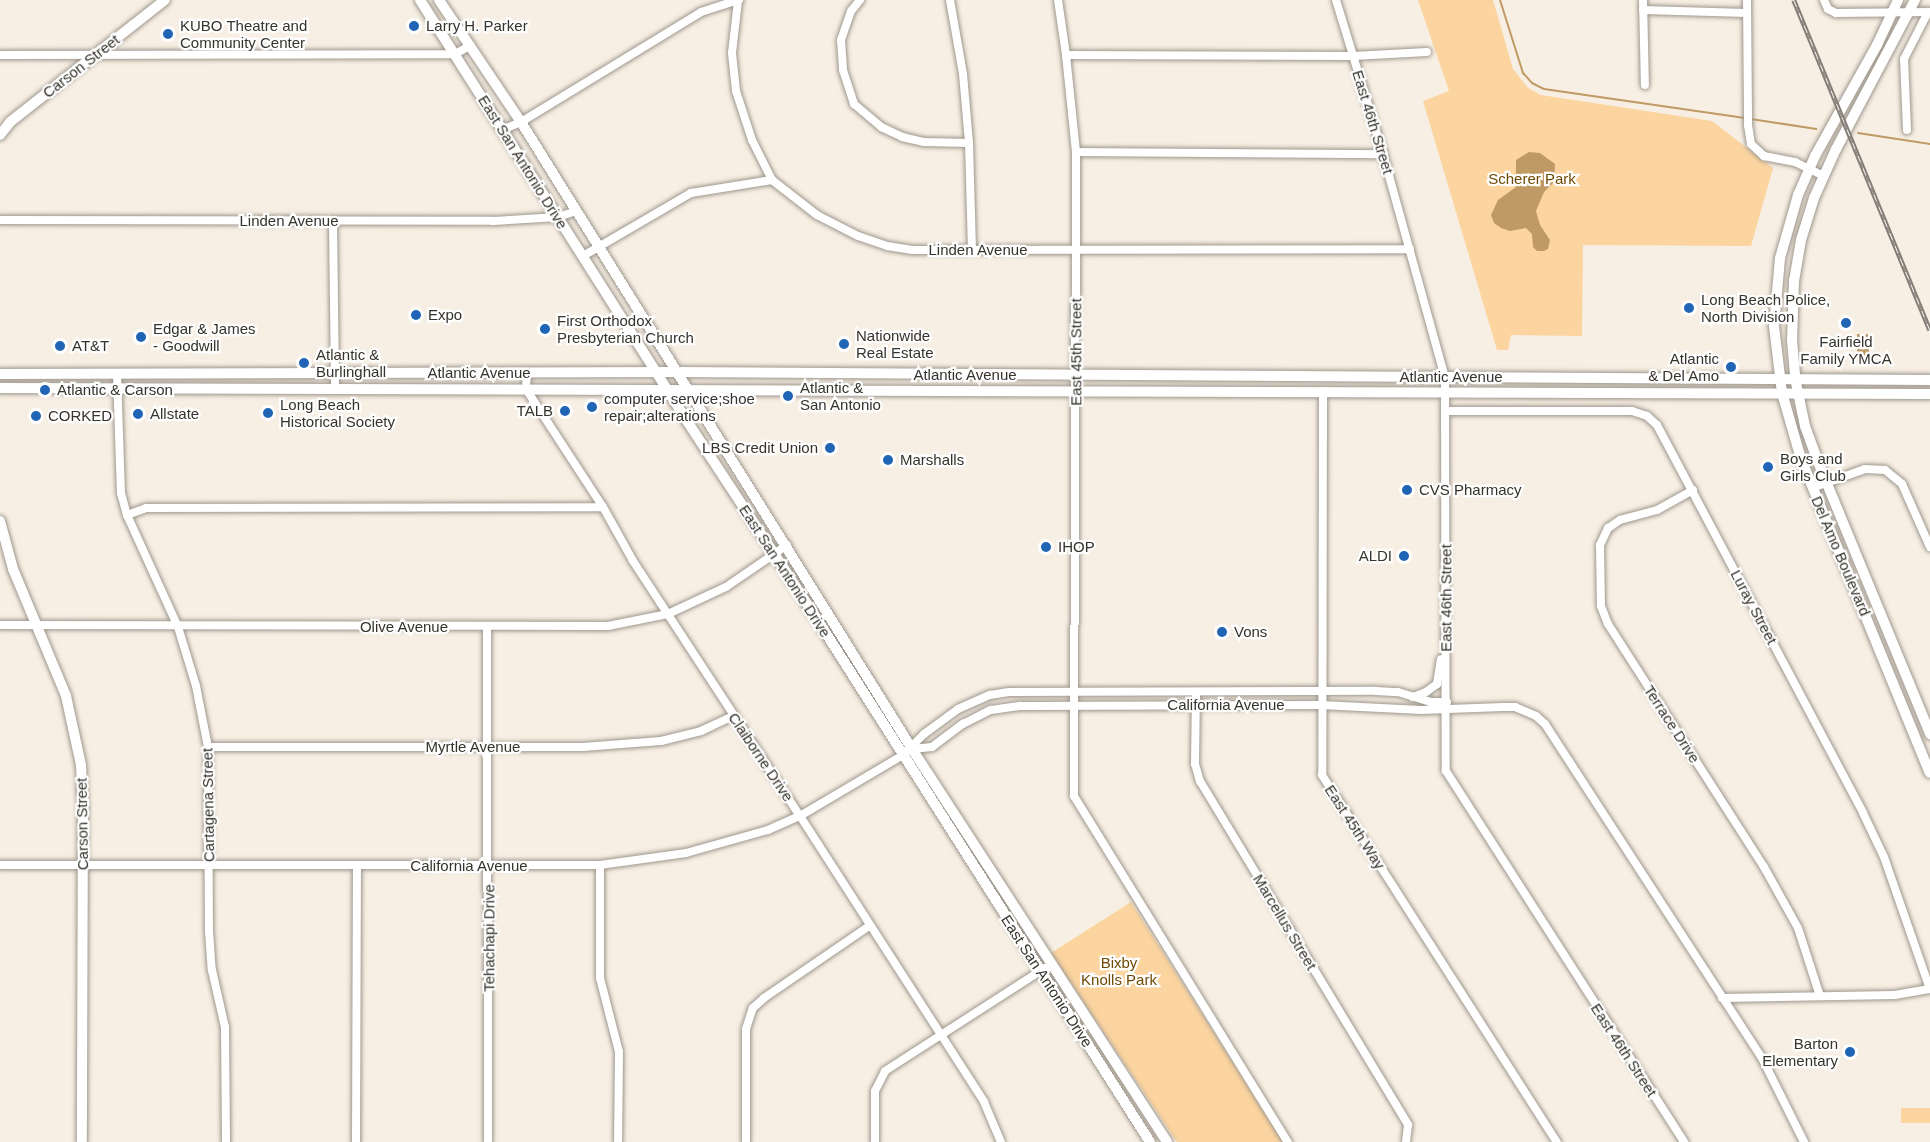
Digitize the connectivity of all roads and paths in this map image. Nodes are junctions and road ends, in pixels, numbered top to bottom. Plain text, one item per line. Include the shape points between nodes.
1 (165, 0) edge
2 (420, 0) edge
3 (440, 0) edge
4 (860, 0) edge
5 (950, 0) edge
6 (1058, 0) edge
7 (1336, 0) edge
8 (1643, 0) edge
9 (1747, 0) edge
10 (1824, 0) edge
11 (1898, 0) edge
12 (1915, 0) edge
13 (738, 1) edge
14 (1643, 10) junction
15 (1893, 12) junction
16 (1909, 12) junction
17 (1929, 12) edge
18 (1747, 13) junction
19 (471, 45) junction
20 (1427, 52) dead end
21 (0, 54) edge
22 (97, 54) junction
23 (455, 54) junction
24 (1066, 55) junction
25 (1353, 56) junction
26 (1645, 85) dead end
27 (522, 122) junction
28 (502, 130) junction
29 (1907, 130) dead end
30 (0, 135) edge
31 (969, 143) junction
32 (1076, 152) junction
33 (1383, 154) junction
34 (1808, 168) junction
35 (1824, 176) junction
36 (772, 180) junction
37 (577, 212) junction
38 (558, 217) junction
39 (0, 220) edge
40 (333, 221) junction
41 (599, 246) junction
42 (972, 249) junction
43 (1077, 249) junction
44 (1410, 249) junction
45 (583, 256) junction
46 (678, 372) junction
47 (334, 373) junction
48 (526, 373) junction
49 (656, 373) junction
50 (0, 374) edge
51 (117, 374) junction
52 (1076, 376) junction
53 (1445, 377) junction
54 (1779, 378) junction
55 (1795, 378) junction
56 (1930, 380) edge
57 (0, 388) edge
58 (666, 388) junction
59 (686, 388) junction
60 (117, 389) junction
61 (526, 389) junction
62 (1076, 389) junction
63 (335, 390) junction
64 (1323, 391) junction
65 (1447, 392) junction
66 (1782, 393) junction
67 (1798, 394) junction
68 (1930, 394) edge
69 (1446, 411) junction
70 (1827, 482) junction
71 (1812, 488) junction
72 (1693, 490) junction
73 (603, 507) junction
74 (127, 515) junction
75 (0, 521) edge
76 (787, 545) junction
77 (1930, 547) edge
78 (773, 554) junction
79 (668, 614) junction
80 (36, 624) junction
81 (0, 625) edge
82 (178, 627) junction
83 (487, 627) junction
84 (1446, 651) junction
85 (1075, 691) junction
86 (1196, 692) junction
87 (1321, 693) junction
88 (1413, 697) junction
89 (1196, 705) junction
90 (1321, 705) junction
91 (1447, 705) junction
92 (1075, 706) junction
93 (733, 716) junction
94 (1930, 734) edge
95 (208, 747) junction
96 (488, 747) junction
97 (908, 752) junction
98 (1930, 773) edge
99 (801, 816) junction
100 (0, 865) edge
101 (83, 865) junction
102 (600, 865) junction
103 (209, 866) junction
104 (357, 866) junction
105 (489, 866) junction
106 (869, 926) junction
107 (1051, 965) junction
108 (1040, 971) junction
109 (1930, 989) edge
110 (1820, 996) junction
111 (1722, 998) junction
112 (940, 1034) junction
113 (82, 1142) edge
114 (226, 1142) edge
115 (356, 1142) edge
116 (488, 1142) edge
117 (618, 1142) edge
118 (746, 1142) edge
119 (875, 1142) edge
120 (1000, 1142) edge
121 (1150, 1142) edge
122 (1167, 1142) edge
123 (1288, 1142) edge
124 (1406, 1142) edge
125 (1557, 1142) edge
126 (1684, 1142) edge
127 (1804, 1142) edge

1 - 22 main road, Carson Street
2 - 23 main road, East San Antonio Drive
3 - 19 main road, East San Antonio Drive
4 - 31 street via 851,11 842,40 843,70 854,104 868,118 902,137 924,142
5 - 31 street via 963,74
6 - 24 street, East 45th Street
7 - 25 street, East 46th Street
8 - 14 street
9 - 18 street
10 - 15 street via 1836,13
11 - 15 main road, Del Amo Boulevard
12 - 16 main road, Del Amo Boulevard
13 - 27 street via 700,12
13 - 36 street via 732,53 736,91 752,140
14 - 18 street
14 - 26 street
15 - 16 street
15 - 34 main road, Del Amo Boulevard
16 - 17 street
16 - 35 main road, Del Amo Boulevard
17 - 29 street via 1904,59
18 - 34 street via 1751,144 1764,156
19 - 23 street
19 - 27 main road, East San Antonio Drive
20 - 25 street
21 - 22 street
22 - 23 street
22 - 30 main road, Carson Street via 10,122
23 - 28 main road, East San Antonio Drive
24 - 25 street
24 - 32 street, East 45th Street
25 - 33 street, East 46th Street
27 - 28 street
27 - 37 main road, East San Antonio Drive
28 - 38 main road, East San Antonio Drive
31 - 42 street
32 - 33 street
32 - 43 street, East 45th Street
33 - 44 street, East 46th Street
34 - 35 street
34 - 54 main road, Del Amo Boulevard via 1787,228 1777,279 1774,326
35 - 55 main road, Del Amo Boulevard via 1801,240 1794,281
36 - 41 street via 691,193
36 - 42 street, Linden Avenue via 817,215 865,239 913,250
37 - 38 street, Linden Avenue
37 - 41 main road, East San Antonio Drive
38 - 40 street, Linden Avenue
38 - 45 main road, East San Antonio Drive
39 - 40 street, Linden Avenue
40 - 47 street
41 - 45 street
41 - 46 main road, East San Antonio Drive
42 - 43 street, Linden Avenue
43 - 44 street, Linden Avenue
43 - 52 street, East 45th Street
44 - 53 street, East 46th Street
45 - 49 main road, East San Antonio Drive
46 - 49 main road, Atlantic Avenue
46 - 52 main road, Atlantic Avenue
46 - 59 main road, East San Antonio Drive
47 - 48 main road, Atlantic Avenue
47 - 51 main road, Atlantic Avenue
47 - 63 street
48 - 49 main road, Atlantic Avenue
48 - 61 street
49 - 58 main road, East San Antonio Drive
50 - 51 main road, Atlantic Avenue
51 - 60 street, Cartagena Street
52 - 53 main road, Atlantic Avenue
52 - 62 street, East 45th Street
53 - 54 main road, Atlantic Avenue
53 - 65 street, East 46th Street
54 - 55 main road, Atlantic Avenue
54 - 66 main road, Del Amo Boulevard
55 - 56 main road, Atlantic Avenue
55 - 67 main road, Del Amo Boulevard
57 - 60 main road, Atlantic Avenue
58 - 59 main road, Atlantic Avenue
58 - 61 main road, Atlantic Avenue
58 - 78 main road, East San Antonio Drive
59 - 62 main road, Atlantic Avenue
59 - 76 main road, East San Antonio Drive
60 - 63 main road, Atlantic Avenue
60 - 74 street, Cartagena Street via 120,481
61 - 63 main road, Atlantic Avenue
61 - 73 street, Claiborne Drive
62 - 64 main road, Atlantic Avenue
62 - 85 street, East 45th Street
64 - 65 main road, Atlantic Avenue
64 - 87 street, East 45th Way
65 - 66 main road, Atlantic Avenue
65 - 69 street, East 46th Street
66 - 67 main road, Atlantic Avenue
66 - 71 main road, Del Amo Boulevard
67 - 68 main road, Atlantic Avenue
67 - 70 main road, Del Amo Boulevard via 1805,426
69 - 72 street, Luray Street via 1642,414 1657,425
69 - 84 street, East 46th Street
70 - 71 street
70 - 77 street via 1865,468 1893,475 1910,498
70 - 94 main road, Del Amo Boulevard
71 - 98 main road, Del Amo Boulevard
72 - 109 street, Luray Street via 1884,857
72 - 110 street, Terrace Drive via 1657,510 1620,520 1608,528 1600,545 1601,606 1608,624 1764,867 1798,928
73 - 74 street via 146,508
73 - 79 street, Claiborne Drive
74 - 82 street, Cartagena Street
75 - 80 main road, Carson Street via 13,569
76 - 78 street, Olive Avenue
76 - 97 main road, East San Antonio Drive
78 - 79 street, Olive Avenue via 726,587
78 - 97 main road, East San Antonio Drive
79 - 83 street, Olive Avenue via 609,626
79 - 93 street, Claiborne Drive
80 - 81 street, Olive Avenue
80 - 82 street, Olive Avenue
80 - 101 main road, Carson Street via 59,675 75,732 82,788
82 - 83 street, Olive Avenue
82 - 95 street, Cartagena Street via 196,686
83 - 96 street, Tehachapi Drive
84 - 88 street via 1437,684
84 - 91 street, East 46th Street
85 - 86 street, California Avenue
85 - 92 street, East 45th Street
85 - 97 street, California Avenue via 990,695 958,710
86 - 87 street, California Avenue
86 - 89 street, Marcellus Street
87 - 88 street, California Avenue via 1376,691
87 - 90 street, East 45th Way
88 - 91 street, California Avenue
89 - 90 street, California Avenue
89 - 92 street, California Avenue
89 - 124 street, Marcellus Street via 1196,764 1200,782 1408,1125
90 - 91 street, California Avenue via 1421,710
90 - 125 street, East 45th Way via 1322,775
91 - 111 street, California Avenue via 1515,707 1545,724
91 - 126 street, East 46th Street via 1446,764 1451,781
92 - 97 street, California Avenue via 991,710 963,724 932,747
92 - 123 street, East 45th Street via 1074,796
93 - 96 street, Myrtle Avenue via 701,731 661,741 583,747
93 - 99 street, Claiborne Drive
95 - 96 street, Myrtle Avenue
95 - 103 street, Cartagena Street
96 - 105 street, Tehachapi Drive
97 - 99 street, California Avenue
97 - 107 main road, East San Antonio Drive
97 - 108 main road, East San Antonio Drive
99 - 102 street, California Avenue via 738,840 686,853
99 - 106 street, Claiborne Drive
100 - 101 street, California Avenue
101 - 103 street, California Avenue
101 - 113 main road, Carson Street
102 - 105 street, California Avenue
102 - 117 street via 600,978 619,1052
103 - 104 street, California Avenue
103 - 114 street, Cartagena Street via 212,970 225,1027
104 - 105 street, California Avenue
104 - 115 street
105 - 116 street, Tehachapi Drive
106 - 112 street, Claiborne Drive
106 - 118 street via 753,1008 746,1029
107 - 108 street
107 - 122 main road, East San Antonio Drive
108 - 112 street
108 - 121 main road, East San Antonio Drive
109 - 110 street via 1895,995
110 - 111 street
111 - 127 street via 1763,1060
112 - 119 street via 885,1071 875,1091
112 - 120 street, Claiborne Drive via 984,1102

